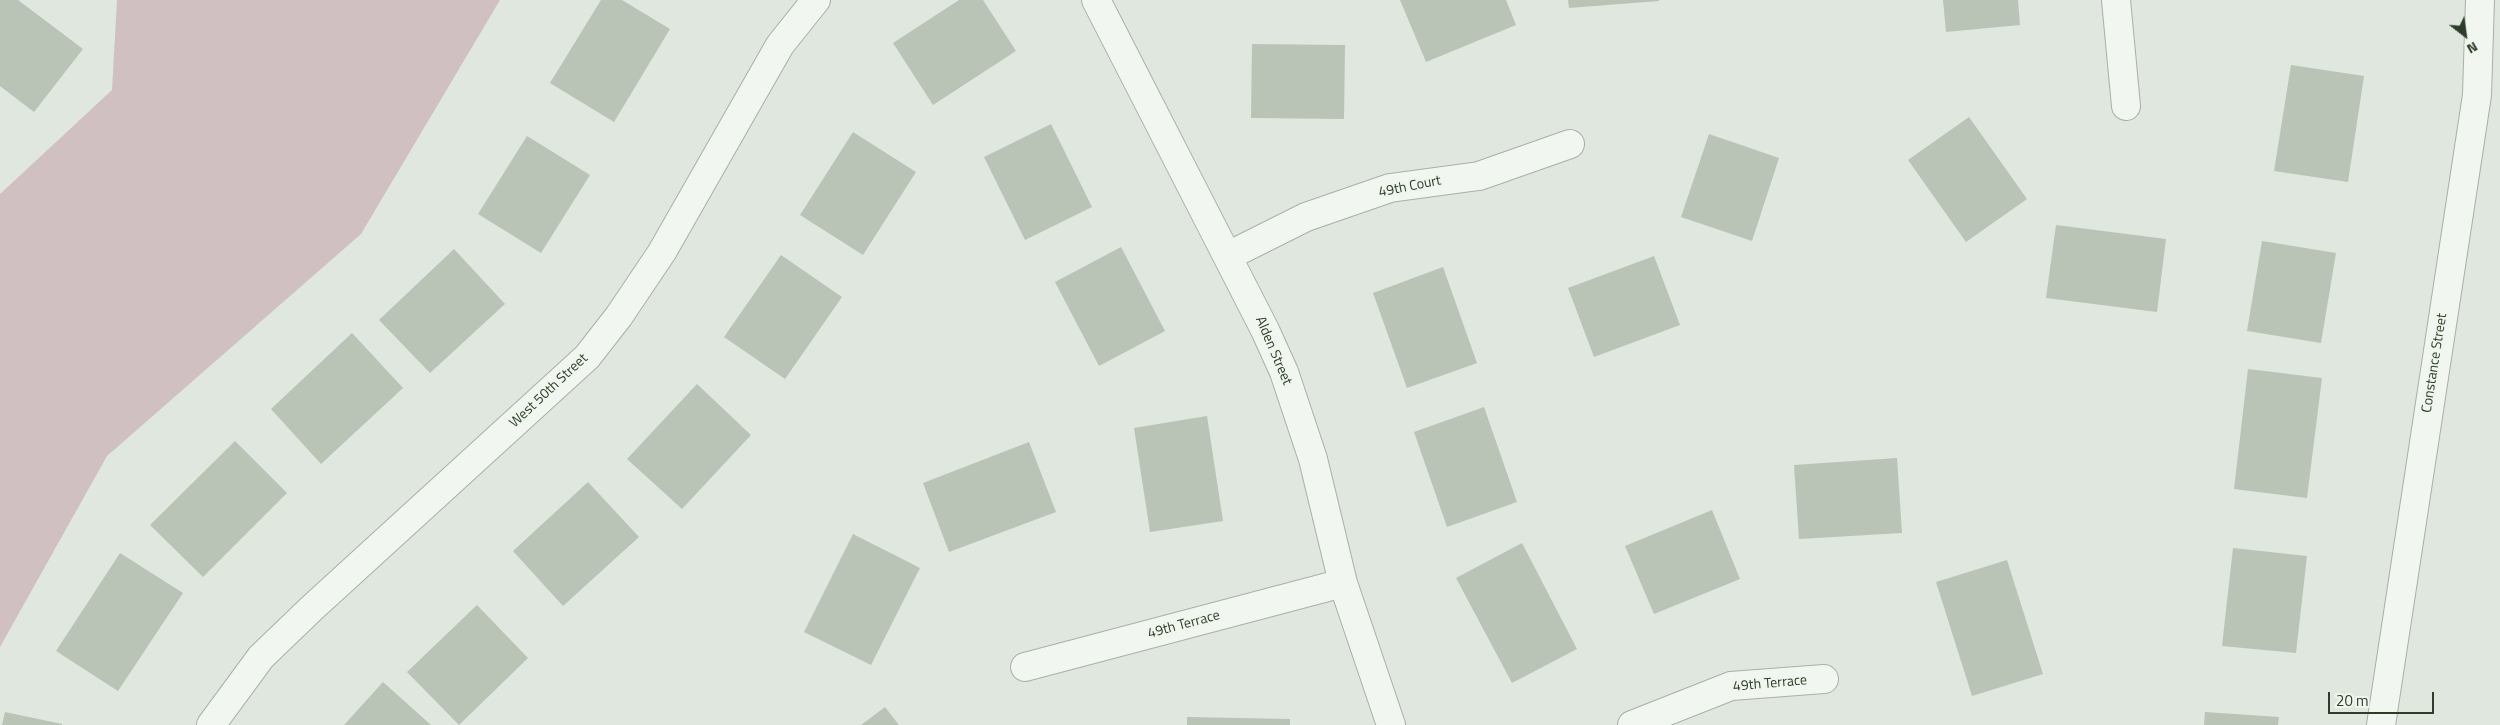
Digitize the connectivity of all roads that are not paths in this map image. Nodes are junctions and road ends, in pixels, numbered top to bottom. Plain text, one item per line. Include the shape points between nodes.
1 (816, 0) edge
2 (1096, 0) edge
3 (2116, 0) edge
4 (2480, 0) edge
5 (2126, 106) dead end
6 (1570, 144) dead end
7 (1228, 256) junction
8 (1343, 583) junction
9 (1025, 667) dead end
10 (1824, 679) dead end
11 (211, 725) edge
12 (1391, 725) edge
13 (1632, 725) edge
14 (2380, 725) edge

1 - 11 street, West 50th Street via 780,46 662,252 587,357 312,608 262,658
2 - 7 street, Alden Street
3 - 5 street
4 - 14 street, Constance Street via 2477,95
6 - 7 street, 49th Court via 1479,176 1390,188 1306,217
7 - 8 street, Alden Street via 1284,372 1313,459
8 - 9 street, 49th Terrace
8 - 12 street, Alden Street
10 - 13 street, 49th Terrace via 1731,686

